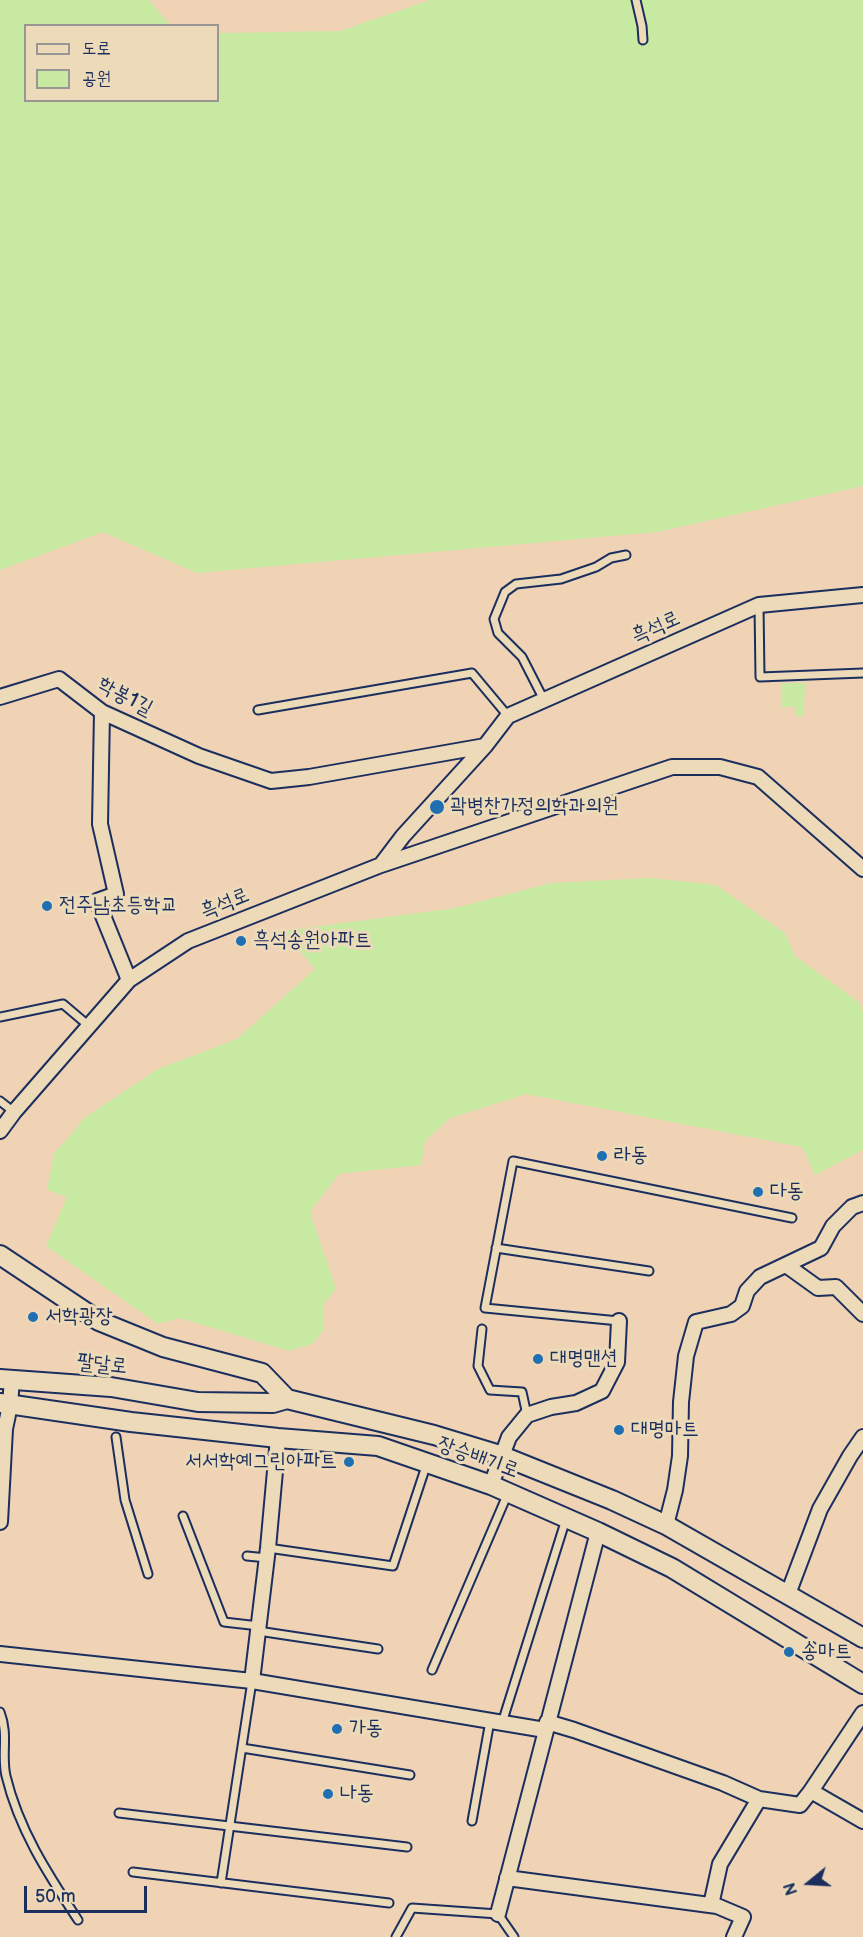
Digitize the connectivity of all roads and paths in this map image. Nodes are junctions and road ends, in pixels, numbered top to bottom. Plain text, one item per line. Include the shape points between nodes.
1 (636, 0) edge
2 (642, 40) dead end
3 (626, 555) dead end
4 (863, 595) edge
5 (759, 605) junction
6 (863, 673) edge
7 (0, 697) edge
8 (544, 700) junction
9 (258, 710) dead end
10 (102, 712) junction
11 (508, 716) junction
12 (485, 746) junction
13 (381, 865) junction
14 (863, 869) edge
15 (129, 980) junction
16 (0, 1017) edge
17 (89, 1026) junction
18 (0, 1101) edge
19 (14, 1112) junction
20 (0, 1131) edge
21 (863, 1203) edge
22 (792, 1218) dead end
23 (496, 1248) junction
24 (0, 1255) edge
25 (786, 1265) junction
26 (649, 1271) dead end
27 (863, 1314) edge
28 (619, 1322) joint
29 (482, 1329) dead end
30 (6, 1379) edge
31 (287, 1399) junction
32 (198, 1402) joint
33 (5, 1404) edge
34 (527, 1415) junction
35 (116, 1437) dead end
36 (863, 1437) edge
37 (278, 1438) junction
38 (500, 1455) junction
39 (427, 1463) junction
40 (491, 1485) junction
41 (508, 1492) junction
42 (183, 1516) dead end
43 (566, 1518) junction
44 (0, 1522) edge
45 (666, 1525) junction
46 (598, 1532) junction
47 (268, 1553) junction
48 (247, 1556) dead end
49 (148, 1574) dead end
50 (788, 1594) junction
51 (259, 1629) junction
52 (863, 1638) edge
53 (378, 1649) dead end
54 (0, 1654) edge
55 (432, 1670) dead end
56 (252, 1681) junction
57 (863, 1684) edge
58 (0, 1712) edge
59 (863, 1713) edge
60 (496, 1722) junction
61 (546, 1726) junction
62 (242, 1748) junction
63 (2, 1774) edge
64 (410, 1775) dead end
65 (811, 1791) junction
66 (759, 1799) junction
67 (119, 1813) dead end
68 (472, 1821) dead end
69 (863, 1821) edge
70 (230, 1826) junction
71 (406, 1847) dead end
72 (133, 1872) dead end
73 (507, 1878) junction
74 (222, 1882) junction
75 (389, 1903) dead end
76 (711, 1905) junction
77 (498, 1914) junction
78 (78, 1920) dead end
79 (396, 1937) edge
80 (514, 1937) edge
81 (734, 1937) edge

1 - 2 lane
3 - 8 lane via 561,579 516,584 505,592 494,619 498,633 522,657
4 - 5 street, 흑석로
5 - 6 lane via 760,677
5 - 8 street, 흑석로
7 - 10 street, 학봉1길 via 59,679
8 - 11 street, 흑석로
9 - 11 lane via 472,673
10 - 12 street, 학봉1길 via 199,756 271,781
10 - 15 street via 100,824 116,894 97,901
11 - 12 street, 흑석로
12 - 13 street, 흑석로
13 - 14 street via 672,767 720,767 758,777
13 - 15 street, 흑석로 via 188,941
15 - 17 street, 흑석로
16 - 17 lane via 63,1004
17 - 19 street, 흑석로
18 - 19 lane
19 - 20 street, 흑석로
21 - 25 street via 852,1207 833,1226 821,1248
22 - 23 lane via 513,1161
23 - 26 lane
23 - 28 lane via 485,1308
24 - 31 street via 99,1321 163,1347 262,1373
25 - 27 street via 818,1287 836,1287
25 - 45 street via 760,1277 747,1291 742,1306 731,1314 696,1322 686,1356 680,1456
28 - 34 street via 617,1362 602,1391 576,1403
29 - 34 lane via 478,1366 490,1390 522,1392
30 - 32 street, 팔달로 via 111,1387
30 - 33 street
31 - 32 street, 장승배기로 via 273,1403
31 - 38 street, 장승배기로
33 - 37 street, 장승배기로
33 - 44 street
34 - 38 street
35 - 49 lane via 125,1500
36 - 50 street via 820,1509
37 - 39 street, 장승배기로 via 378,1446
37 - 47 street
38 - 40 street
38 - 45 street, 장승배기로
39 - 40 street, 장승배기로
39 - 47 lane via 393,1566
40 - 41 street, 장승배기로
41 - 43 street, 장승배기로
41 - 55 lane
42 - 51 lane via 225,1622
43 - 46 street, 장승배기로
43 - 60 lane
45 - 50 street, 장승배기로
46 - 57 street, 장승배기로 via 672,1568
46 - 61 street
47 - 48 lane
47 - 51 street
50 - 52 street, 장승배기로
51 - 53 lane
51 - 56 street
54 - 56 street
56 - 60 street
56 - 62 lane
58 - 63 lane via 5,1725
59 - 65 street
60 - 61 street
60 - 68 lane
61 - 66 street via 574,1730
61 - 73 street
62 - 64 lane
62 - 70 lane
63 - 78 lane via 36,1854
65 - 66 street via 800,1805
65 - 69 street
66 - 76 street via 720,1864
67 - 70 lane
70 - 71 lane
70 - 74 lane
72 - 74 lane
73 - 76 street
73 - 77 street
74 - 75 lane
76 - 81 street via 743,1917
77 - 79 lane via 412,1908
77 - 80 lane

